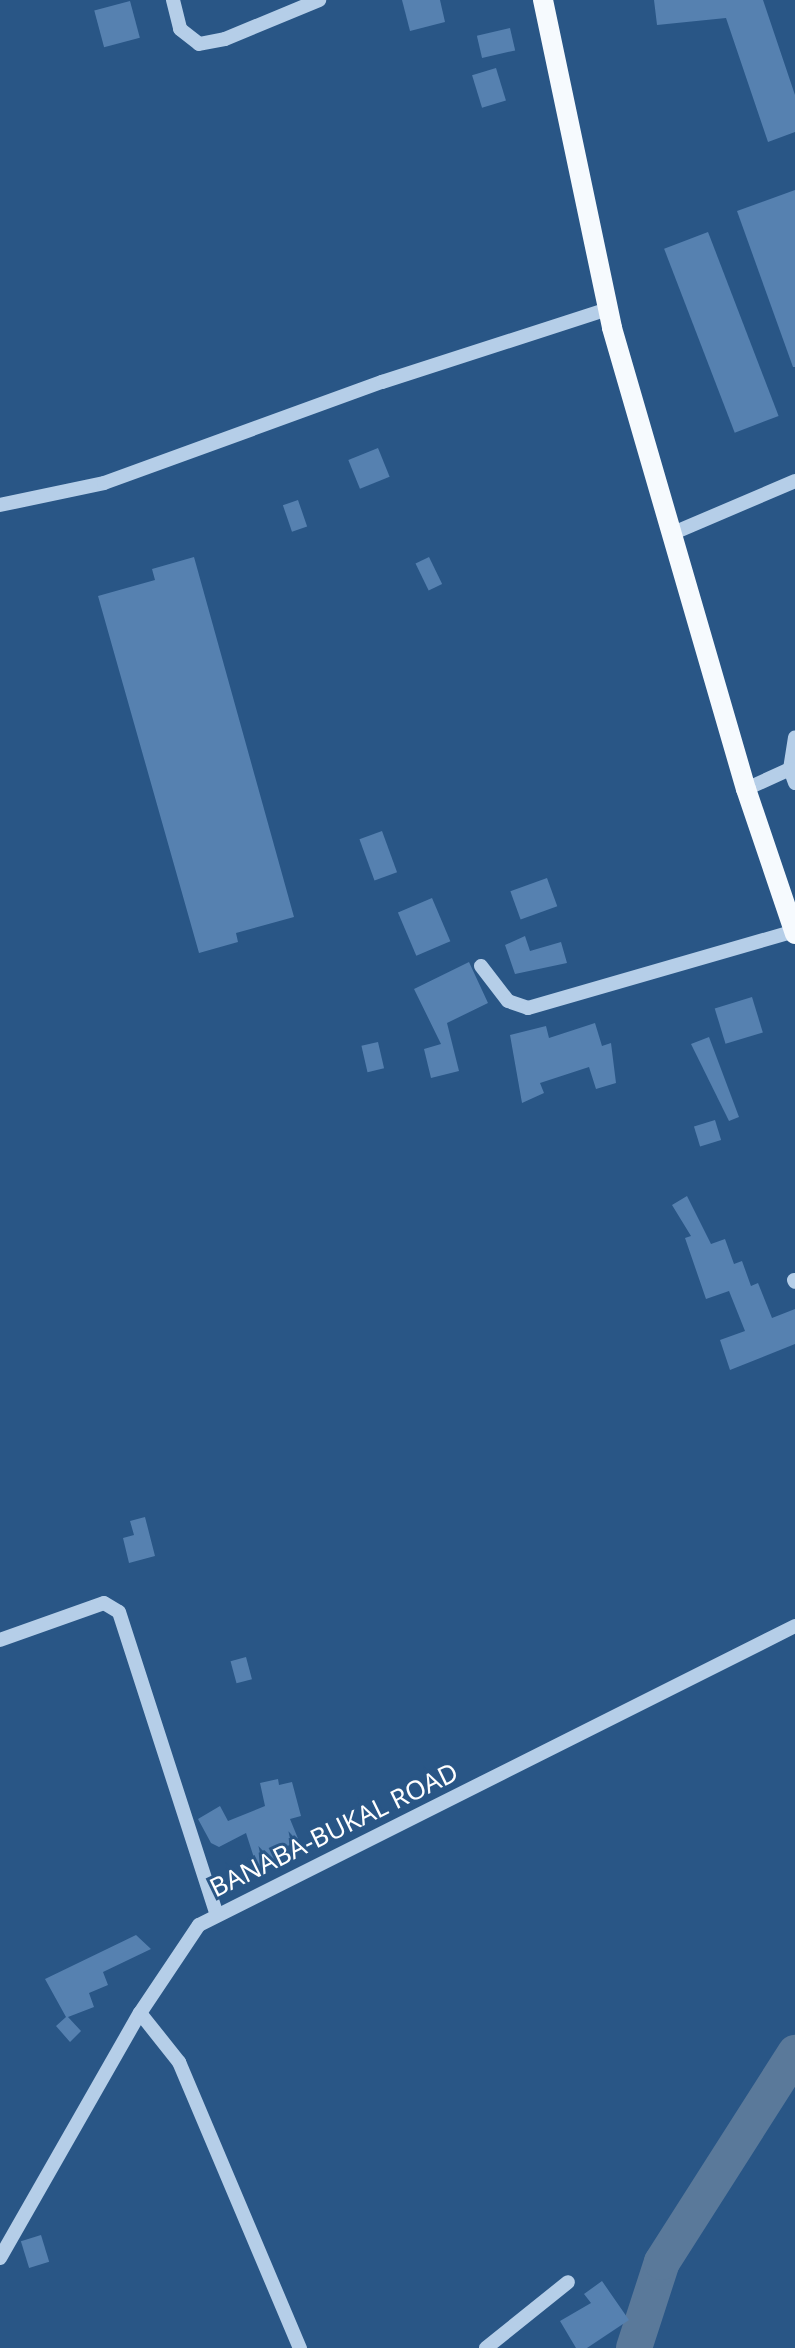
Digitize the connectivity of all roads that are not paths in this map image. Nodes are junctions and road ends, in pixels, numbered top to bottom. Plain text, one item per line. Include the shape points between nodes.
1 (173, 0) edge
2 (319, 0) edge
3 (543, 0) edge
4 (608, 309) junction
5 (795, 481) edge
6 (0, 505) edge
7 (671, 534) junction
8 (795, 737) edge
9 (793, 776) edge
10 (746, 789) junction
11 (794, 933) edge
12 (481, 966) dead end
13 (795, 1626) edge
14 (0, 1640) edge
15 (216, 1912) junction
16 (140, 2013) junction
17 (0, 2258) edge
18 (568, 2282) dead end
19 (300, 2348) edge
20 (486, 2348) edge

1 - 2 street via 180,29 199,44 225,39
3 - 4 main road
4 - 6 street via 382,382 104,483
4 - 7 main road
5 - 7 street
7 - 10 main road
8 - 9 street
9 - 10 street
10 - 11 main road
11 - 12 street via 528,1008 508,1001
13 - 15 street, BANABA-BUKAL ROAD
14 - 15 street via 104,1603 119,1612
15 - 16 street, BANABA-BUKAL ROAD via 183,1944
16 - 17 street, BANABA-BUKAL ROAD
16 - 19 street via 179,2062
18 - 20 street

